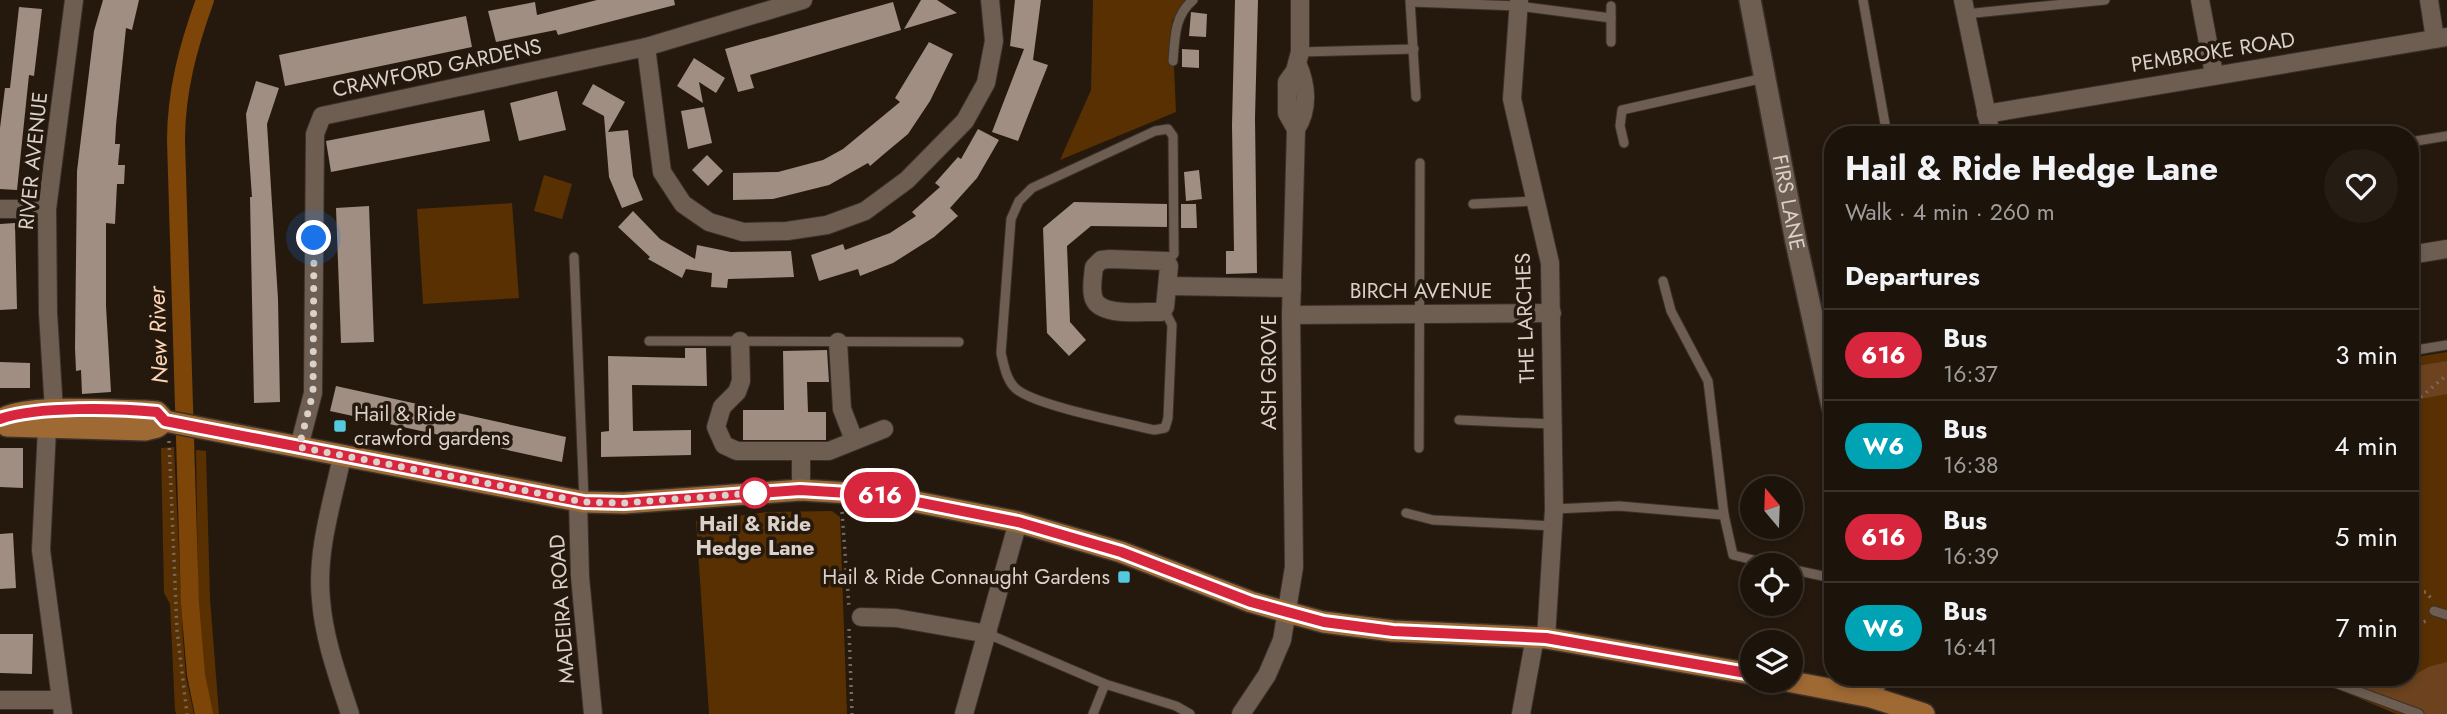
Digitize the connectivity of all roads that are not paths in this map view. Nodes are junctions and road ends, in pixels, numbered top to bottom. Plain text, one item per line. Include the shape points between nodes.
1 (74, 0) edge
2 (803, 0) edge
3 (990, 0) edge
4 (1193, 0) edge
5 (1300, 0) edge
6 (1750, 0) edge
7 (1863, 0) edge
8 (2105, 0) edge
9 (2200, 0) edge
10 (2429, 0) edge
11 (1411, 1) edge
12 (2072, 2) edge
13 (1518, 3) edge
14 (1611, 6) dead end
15 (1964, 7) edge
16 (1611, 18) junction
17 (2441, 38) edge
18 (1611, 42) dead end
19 (646, 47) junction
20 (1414, 49) junction
21 (1298, 57) junction
22 (1173, 61) dead end
23 (2214, 75) junction
24 (1764, 78) junction
25 (1416, 97) dead end
26 (1986, 114) junction
27 (1885, 126) edge
28 (1989, 126) edge
29 (2447, 136) edge
30 (2419, 141) edge
31 (1624, 143) dead end
32 (1420, 163) dead end
33 (1536, 201) junction
34 (1473, 204) dead end
35 (0, 209) edge
36 (47, 209) junction
37 (2447, 249) edge
38 (2419, 254) edge
39 (574, 257) dead end
40 (1166, 261) junction
41 (1663, 281) dead end
42 (1168, 286) junction
43 (1292, 288) junction
44 (1164, 309) junction
45 (1421, 313) junction
46 (1552, 313) junction
47 (1291, 315) junction
48 (649, 341) dead end
49 (740, 341) junction
50 (1824, 341) edge
51 (838, 342) junction
52 (959, 342) dead end
53 (2447, 345) edge
54 (2419, 350) edge
55 (1, 419) edge
56 (1459, 419) dead end
57 (50, 420) junction
58 (1551, 424) junction
59 (884, 429) dead end
60 (854, 440) junction
61 (299, 447) junction
62 (1419, 447) dead end
63 (800, 452) junction
64 (342, 457) junction
65 (800, 490) junction
66 (581, 501) junction
67 (1406, 513) dead end
68 (1724, 515) junction
69 (1554, 518) junction
70 (1018, 522) junction
71 (1740, 557) edge
72 (1803, 572) edge
73 (1824, 576) edge
74 (2434, 611) dead end
75 (1289, 614) junction
76 (2447, 615) edge
77 (862, 617) dead end
78 (988, 634) junction
79 (1541, 638) junction
80 (1740, 672) edge
81 (1803, 682) edge
82 (1105, 684) junction
83 (1824, 684) edge
84 (2343, 686) edge
85 (1874, 687) edge
86 (0, 700) edge
87 (62, 707) edge
88 (350, 714) edge
89 (593, 714) edge
90 (964, 714) edge
91 (1093, 714) edge
92 (1190, 714) edge
93 (1241, 714) edge
94 (1521, 714) edge
95 (1924, 714) edge
96 (2419, 714) edge

1 - 36 street, RIVER AVENUE
2 - 19 street, CRAWFORD GARDENS
3 - 19 street via 995,41 986,83 965,121 907,180 865,211 827,225 787,231 732,229 709,222 683,204 662,172
4 - 22 lane via 1175,28
5 - 21 street, ASH GROVE
6 - 24 street, FIRS LANE
7 - 27 lane
8 - 12 lane
9 - 23 street
10 - 17 street
11 - 13 lane
11 - 20 lane
12 - 15 lane
13 - 16 lane
13 - 33 street, THE LARCHES via 1512,99
14 - 16 lane
15 - 26 street
16 - 18 lane
17 - 23 street, PEMBROKE ROAD
19 - 61 street, CRAWFORD GARDENS via 322,116 315,134 313,393
20 - 21 lane
20 - 25 lane
21 - 43 street, ASH GROVE via 1305,80 1304,119 1296,129
23 - 26 street, PEMBROKE ROAD
24 - 31 lane via 1622,110
24 - 50 street, FIRS LANE
26 - 28 street
29 - 30 lane
32 - 45 lane
33 - 34 lane
33 - 46 street, THE LARCHES via 1550,263
35 - 36 street
36 - 57 street, RIVER AVENUE
37 - 38 street
39 - 66 lane
40 - 42 street
40 - 44 street via 1101,260 1093,274 1093,297 1098,306
40 - 44 lane via 1174,254 1173,136 1168,129 1032,188 1011,219 1001,353 1006,373 1017,391 1038,399 1154,430 1165,428 1172,325
41 - 68 lane via 1671,311 1708,381
42 - 43 street
42 - 44 street
43 - 47 street, ASH GROVE
45 - 46 street, BIRCH AVENUE
45 - 47 street, BIRCH AVENUE
45 - 62 lane
46 - 58 street, THE LARCHES
47 - 75 street, ASH GROVE via 1294,567
48 - 49 lane
49 - 51 lane
49 - 63 street via 741,381 722,407 716,427 724,445 737,451
51 - 52 lane
51 - 60 street via 842,409
53 - 54 lane
55 - 57 main road via 12,413
56 - 58 lane
57 - 61 main road via 157,412 167,427 202,426
57 - 87 street, RIVER AVENUE via 41,550
58 - 69 street, THE LARCHES
59 - 60 street
60 - 63 street via 829,451
61 - 64 main road
63 - 65 street
64 - 66 main road
64 - 88 street via 324,538 321,599 332,658
65 - 66 main road via 624,503
65 - 70 main road via 881,495
66 - 89 street, MADEIRA ROAD via 580,578
67 - 69 lane via 1433,520
68 - 69 lane via 1619,506
68 - 71 lane via 1733,555
69 - 79 street, THE LARCHES
70 - 75 main road via 1121,552
70 - 78 street
72 - 73 lane
74 - 76 lane
75 - 79 main road via 1393,631
75 - 93 street, ASH GROVE via 1267,675
77 - 78 street via 896,618
78 - 82 lane
78 - 90 street
79 - 80 main road
79 - 94 street, THE LARCHES
81 - 83 main road
82 - 91 lane
82 - 92 lane
84 - 96 lane
85 - 95 main road
86 - 87 street

